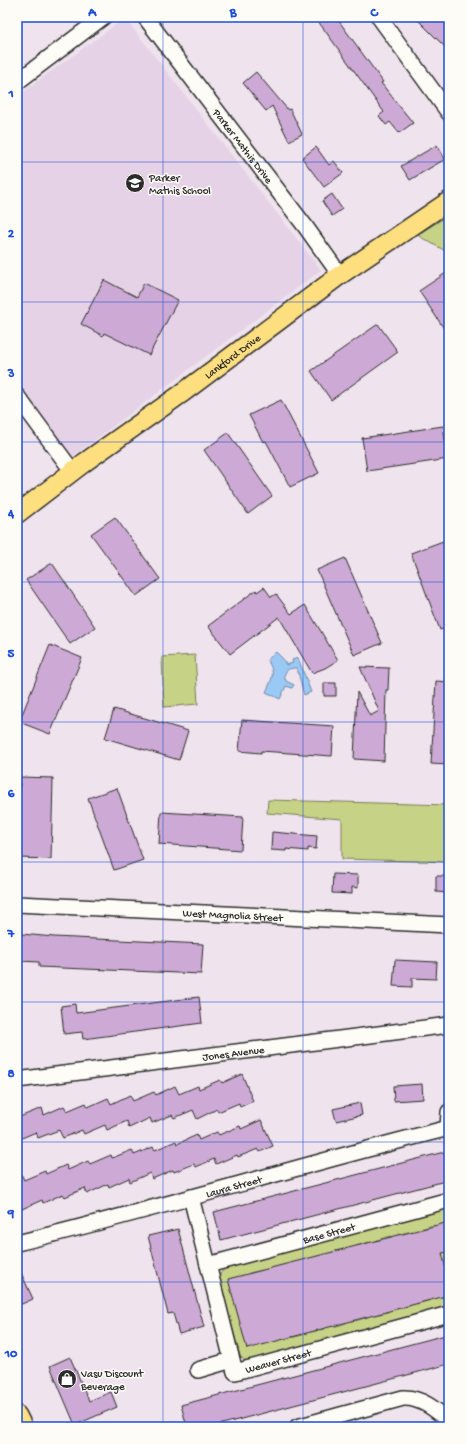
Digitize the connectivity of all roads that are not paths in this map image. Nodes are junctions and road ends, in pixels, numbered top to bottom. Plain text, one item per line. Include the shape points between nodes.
1 (103, 17) edge
2 (145, 17) edge
3 (379, 17) edge
4 (17, 82) edge
5 (449, 113) edge
6 (449, 201) edge
7 (340, 275) junction
8 (17, 396) edge
9 (73, 472) junction
10 (17, 514) edge
11 (17, 904) edge
12 (449, 925) edge
13 (449, 1025) edge
14 (17, 1080) edge
15 (449, 1112) edge
16 (449, 1128) edge
17 (191, 1196) junction
18 (449, 1200) edge
19 (17, 1243) edge
20 (208, 1265) junction
21 (449, 1314) edge
22 (232, 1360) junction
23 (198, 1370) dead end
24 (449, 1421) edge
25 (297, 1427) edge

1 - 4 street
2 - 7 street, Parker Mathis Drive
3 - 5 street
6 - 7 main road, Lankford Drive
7 - 9 main road, Lankford Drive
8 - 9 street
9 - 10 main road, Lankford Drive
11 - 12 street, West Magnolia Street
13 - 14 street, Jones Avenue
15 - 16 street
16 - 17 street, Laura Street
17 - 19 street, Laura Street
17 - 20 street, Weaver Street
18 - 20 street, Base Street
20 - 22 street, Weaver Street
21 - 22 street, Weaver Street via 235,1372
22 - 23 street
24 - 25 street via 438,1411 411,1397

